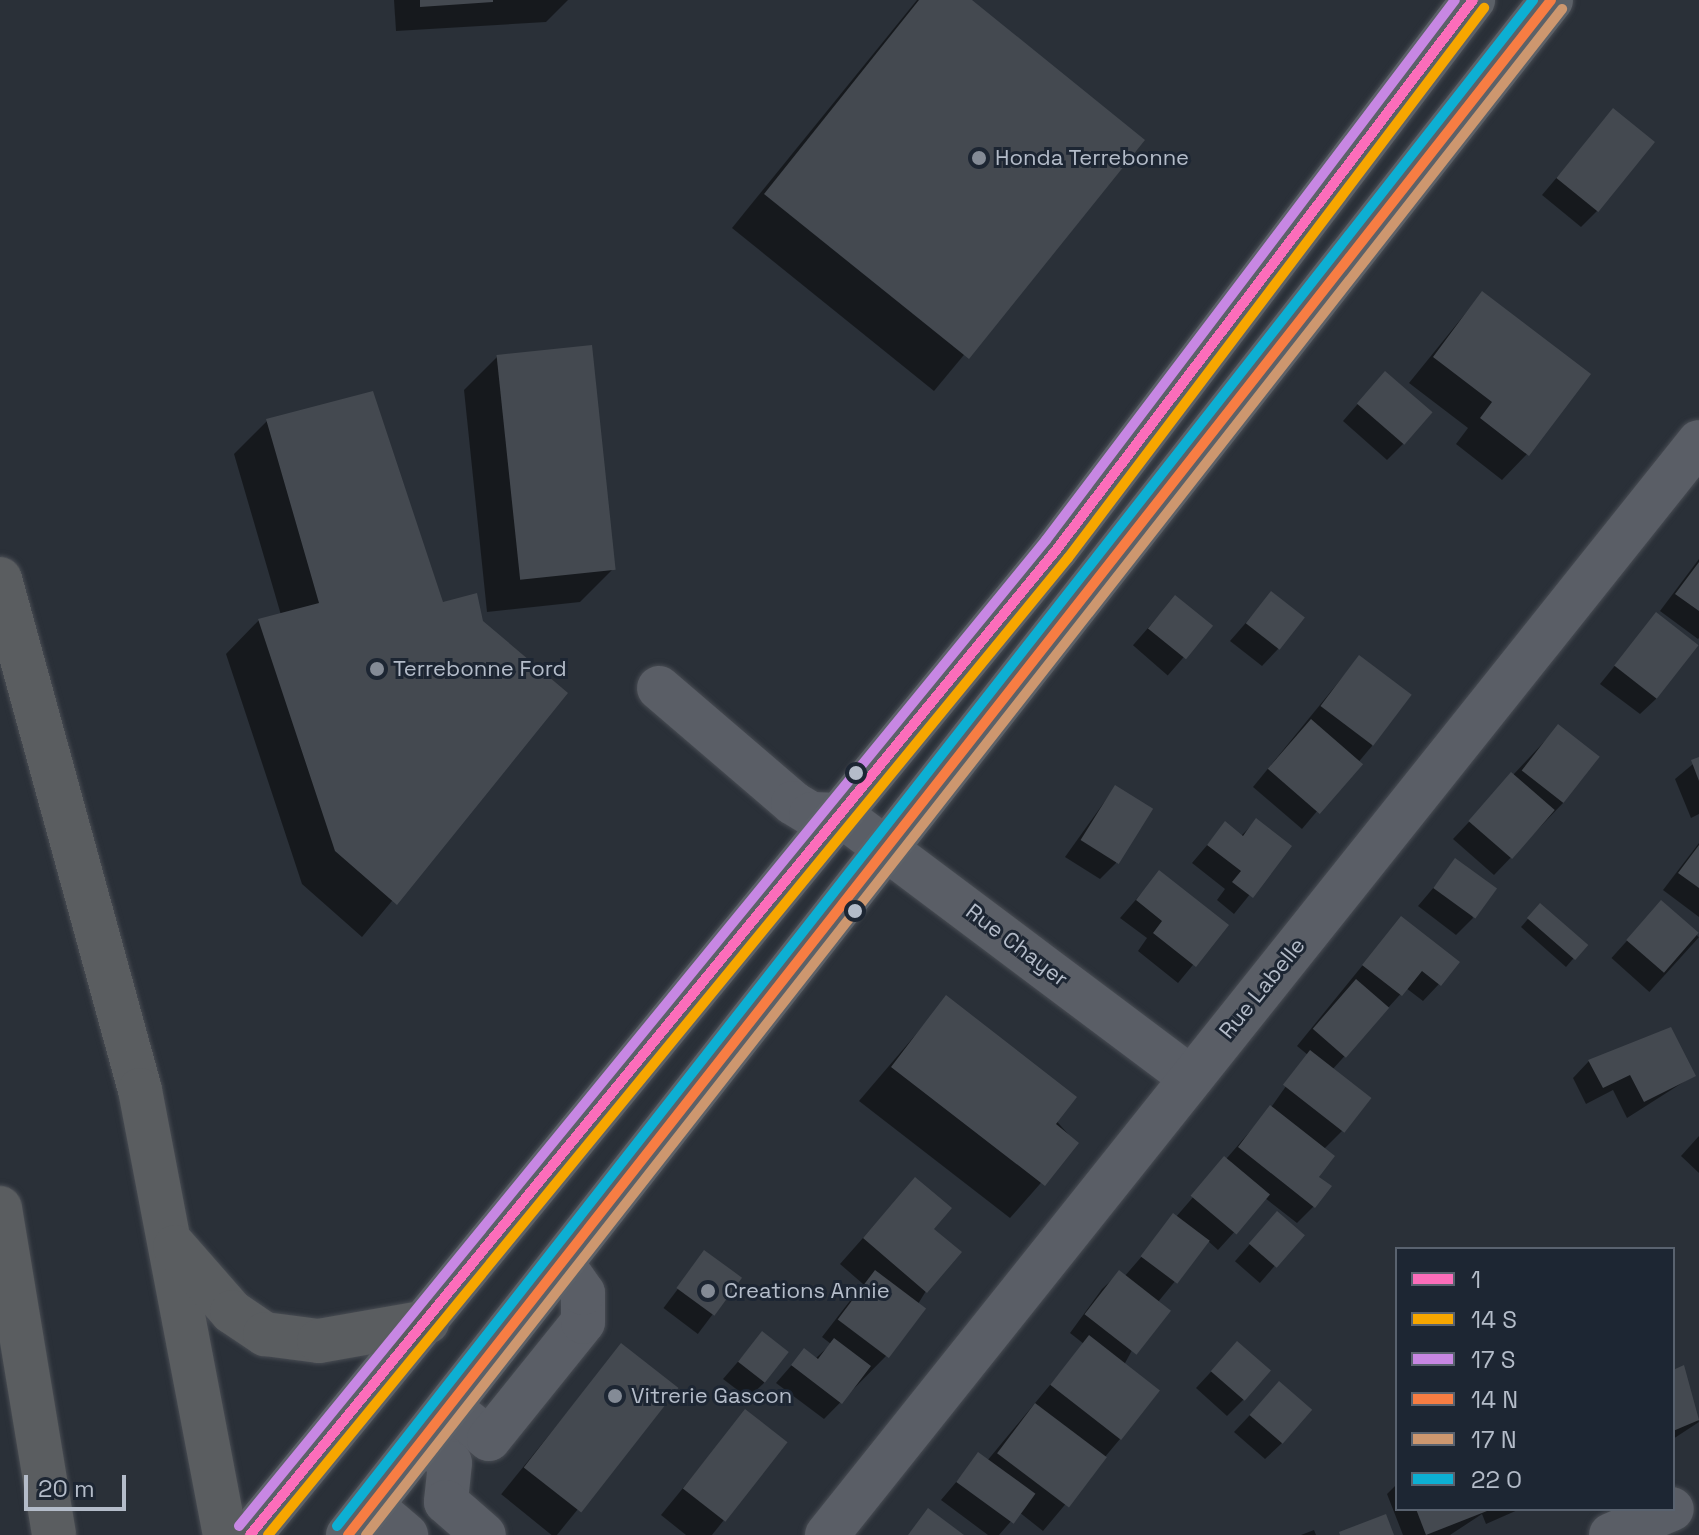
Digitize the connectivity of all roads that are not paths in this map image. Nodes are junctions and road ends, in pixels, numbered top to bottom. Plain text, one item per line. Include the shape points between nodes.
1 (1473, 0) edge
2 (1551, 0) edge
3 (1699, 442) edge
4 (0, 579) edge
5 (659, 688) dead end
6 (841, 815) junction
7 (889, 852) junction
8 (1191, 1078) junction
9 (0, 1208) edge
10 (173, 1245) junction
11 (427, 1322) junction
12 (436, 1424) junction
13 (1699, 1498) edge
14 (1675, 1508) edge
15 (1667, 1511) edge
16 (360, 1520) edge
17 (54, 1535) edge
18 (225, 1535) edge
19 (250, 1535) edge
20 (406, 1535) edge
21 (484, 1535) edge
22 (827, 1535) edge
23 (1611, 1535) edge

1 - 6 main road via 1057,549
2 - 7 main road
3 - 8 street, Rue Labelle
4 - 10 highway via 107,956
5 - 6 street via 793,803 811,814
6 - 7 street, Rue Chayer
6 - 11 main road
7 - 8 street, Rue Chayer
7 - 12 main road
8 - 22 street, Rue Labelle
9 - 17 highway
10 - 11 highway via 232,1312 265,1334 319,1341
10 - 18 highway
11 - 19 main road
12 - 16 main road
12 - 21 street via 450,1463 446,1502
13 - 14 street
15 - 23 street
16 - 20 street

